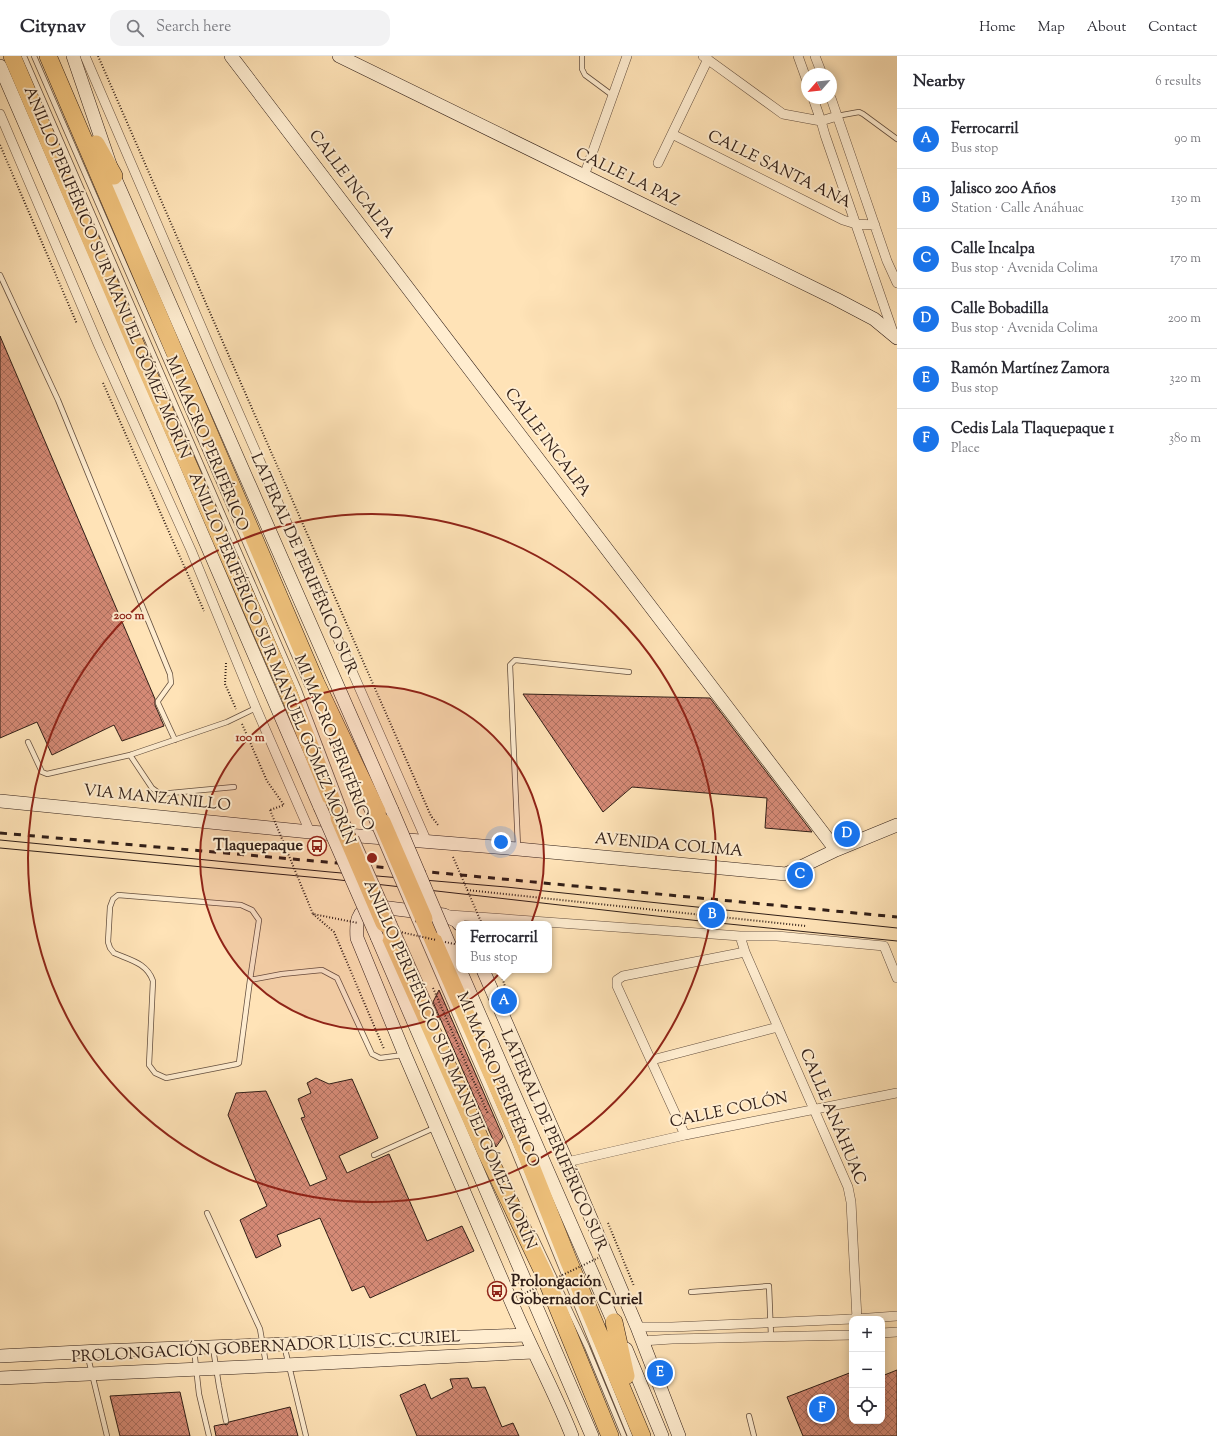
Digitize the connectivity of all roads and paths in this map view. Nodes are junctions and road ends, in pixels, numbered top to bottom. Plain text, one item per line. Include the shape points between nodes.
1 (12, 56) edge
2 (24, 56) edge
3 (34, 56) edge
4 (73, 56) edge
5 (85, 56) edge
6 (98, 56) edge
7 (231, 56) edge
8 (339, 56) edge
9 (582, 56) edge
10 (627, 56) edge
11 (798, 56) edge
12 (815, 56) edge
13 (706, 58) edge
14 (49, 59) edge
15 (0, 66) edge
16 (802, 68) edge
17 (820, 68) edge
18 (612, 95) junction
19 (815, 104) edge
20 (833, 104) edge
21 (0, 114) edge
22 (837, 116) junction
23 (822, 121) junction
24 (672, 134) junction
25 (897, 139) edge
26 (0, 145) edge
27 (658, 163) dead end
28 (114, 176) junction
29 (584, 176) junction
30 (856, 224) junction
31 (875, 225) junction
32 (0, 275) edge
33 (897, 283) edge
34 (78, 326) dead end
35 (896, 337) edge
36 (103, 383) dead end
37 (204, 612) dead end
38 (226, 662) dead end
39 (629, 672) dead end
40 (256, 708) junction
41 (239, 717) junction
42 (175, 740) junction
43 (28, 742) dead end
44 (130, 755) junction
45 (234, 787) dead end
46 (0, 801) edge
47 (343, 818) junction
48 (382, 818) junction
49 (438, 825) dead end
50 (897, 825) edge
51 (310, 832) junction
52 (354, 832) dead end
53 (427, 842) junction
54 (518, 849) junction
55 (836, 850) junction
56 (452, 857) dead end
57 (467, 890) junction
58 (314, 914) dead end
59 (444, 915) junction
60 (456, 921) edge
61 (481, 921) edge
62 (529, 921) edge
63 (552, 923) edge
64 (806, 926) dead end
65 (385, 928) junction
66 (406, 933) dead end
67 (740, 936) junction
68 (409, 940) dead end
69 (745, 952) junction
70 (456, 960) edge
71 (461, 973) edge
72 (484, 973) edge
73 (897, 978) edge
74 (250, 980) junction
75 (430, 982) dead end
76 (438, 1023) dead end
77 (778, 1027) junction
78 (405, 1055) junction
79 (652, 1060) junction
80 (897, 1093) edge
81 (814, 1109) junction
82 (489, 1116) dead end
83 (437, 1127) junction
84 (685, 1135) junction
85 (374, 1155) dead end
86 (567, 1162) junction
87 (207, 1213) dead end
88 (532, 1229) dead end
89 (598, 1258) dead end
90 (691, 1292) dead end
91 (519, 1296) dead end
92 (855, 1316) edge
93 (897, 1316) edge
94 (885, 1317) edge
95 (849, 1319) edge
96 (614, 1322) junction
97 (770, 1323) junction
98 (637, 1327) junction
99 (897, 1332) edge
100 (885, 1333) edge
101 (526, 1335) junction
102 (849, 1335) edge
103 (771, 1336) junction
104 (642, 1341) junction
105 (284, 1345) junction
106 (263, 1346) junction
107 (213, 1347) junction
108 (464, 1347) junction
109 (194, 1348) junction
110 (87, 1352) junction
111 (533, 1352) junction
112 (0, 1356) edge
113 (288, 1365) junction
114 (266, 1366) junction
115 (216, 1368) junction
116 (196, 1369) junction
117 (92, 1373) junction
118 (0, 1378) edge
119 (749, 1416) dead end
120 (226, 1422) dead end
121 (637, 1432) edge
122 (107, 1436) edge
123 (209, 1436) edge
124 (306, 1436) edge
125 (572, 1436) edge
126 (592, 1436) edge
127 (610, 1436) edge
128 (624, 1436) edge
129 (662, 1436) edge
130 (679, 1436) edge
131 (754, 1436) edge

1 - 47 highway, ANILLO PERIFÉRICO SUR MANUEL GÓMEZ MORÍN
2 - 47 lane, MI MACRO PERIFÉRICO via 299,690
3 - 48 lane, MI MACRO PERIFÉRICO via 308,687
4 - 28 street, LATERAL DE PERIFÉRICO SUR
5 - 53 street
6 - 49 path via 431,816
7 - 55 street, CALLE INCALPA
8 - 29 street, CALLE LA PAZ
9 - 18 lane via 582,69 585,75
10 - 18 street
11 - 16 street
12 - 17 street
13 - 23 street via 783,114
13 - 24 street
14 - 28 highway
14 - 48 highway, ANILLO PERIFÉRICO SUR MANUEL GÓMEZ MORÍN via 316,683
15 - 65 street, bridge via 320,807
18 - 29 street
19 - 23 street
20 - 22 street
21 - 40 street via 98,344 191,550
22 - 23 street
22 - 25 lane via 858,112
22 - 31 street
23 - 30 street
24 - 27 street
24 - 30 street, CALLE SANTA ANA via 843,220
26 - 34 path
28 - 48 street, LATERAL DE PERIFÉRICO SUR
29 - 35 street, CALLE LA PAZ via 836,299 874,319
30 - 31 street, CALLE SANTA ANA
30 - 35 street
31 - 33 street
32 - 42 lane via 58,400 170,674 171,683 158,703
36 - 37 path
38 - 41 path via 225,684
39 - 54 lane via 515,660 510,665
40 - 41 lane
40 - 51 street
41 - 42 lane
41 - 58 path, bridge via 267,781 284,805 270,810
42 - 44 lane
43 - 44 lane via 42,772 47,774
44 - 45 lane via 152,788 160,794
46 - 51 street, VIA MANZANILLO
47 - 65 highway, ANILLO PERIFÉRICO SUR MANUEL GÓMEZ MORÍN, bridge
48 - 70 street, LATERAL DE PERIFÉRICO SUR, bridge via 443,930
48 - 121 highway, ANILLO PERIFÉRICO SUR MANUEL GÓMEZ MORÍN, bridge via 419,919 519,1136
50 - 55 street, AVENIDA COLIMA
51 - 53 street, VIA MANZANILLO
52 - 65 lane, MI MACRO PERIFÉRICO, bridge
53 - 54 street, AVENIDA COLIMA
54 - 55 street, AVENIDA COLIMA via 786,874
56 - 57 path, bridge
57 - 61 path, bridge
57 - 64 path
59 - 60 street
59 - 62 street
59 - 78 street via 373,906 366,908 356,923 356,938
63 - 67 street
65 - 76 lane, MI MACRO PERIFÉRICO
65 - 126 street
65 - 127 highway, ANILLO PERIFÉRICO SUR MANUEL GÓMEZ MORÍN via 544,1274
66 - 68 path
67 - 69 street, CALLE ANÁHUAC
67 - 73 street via 777,936 884,946
69 - 77 street, CALLE ANÁHUAC
69 - 79 street via 623,976 617,980 617,986
71 - 96 street, LATERAL DE PERIFÉRICO SUR
72 - 86 street
74 - 74 lane via 239,1063 166,1078 155,1073 149,1065 153,981 145,967 110,948 110,908 113,899 118,895 241,905 252,910 259,920
74 - 78 lane via 322,970 337,978 372,1054 380,1058
75 - 82 path
77 - 79 street
77 - 81 street, CALLE ANÁHUAC
78 - 83 street
79 - 84 street
80 - 81 street, CALLE COLÓN
81 - 84 street, CALLE COLÓN
81 - 92 street, CALLE ANÁHUAC via 848,1187 851,1202
83 - 85 lane
83 - 101 street
84 - 86 street, CALLE COLÓN
86 - 98 street
87 - 106 lane via 260,1329
88 - 128 lane via 587,1347
89 - 91 path, bridge
90 - 97 lane via 769,1286
93 - 94 street
95 - 97 street
96 - 121 highway
96 - 129 street, LATERAL DE PERIFÉRICO SUR
97 - 98 street
97 - 103 lane
98 - 104 street
99 - 100 street
101 - 108 street, PROLONGACIÓN GOBERNADOR LUIS C. CURIEL
101 - 111 street
102 - 103 street
103 - 104 street
104 - 130 street
105 - 106 street, PROLONGACIÓN GOBERNADOR LUIS C. CURIEL
105 - 108 street, PROLONGACIÓN GOBERNADOR LUIS C. CURIEL
105 - 113 lane
106 - 107 street, PROLONGACIÓN GOBERNADOR LUIS C. CURIEL
106 - 114 lane
107 - 109 street, PROLONGACIÓN GOBERNADOR LUIS C. CURIEL
107 - 115 lane
108 - 111 street, PROLONGACIÓN GOBERNADOR LUIS C. CURIEL
108 - 113 street, PROLONGACIÓN GOBERNADOR LUIS C. CURIEL
109 - 110 street, PROLONGACIÓN GOBERNADOR LUIS C. CURIEL
109 - 116 lane
110 - 112 street, PROLONGACIÓN GOBERNADOR LUIS C. CURIEL
110 - 117 lane
111 - 125 street via 561,1406
113 - 114 street, PROLONGACIÓN GOBERNADOR LUIS C. CURIEL
113 - 124 lane
114 - 115 street, PROLONGACIÓN GOBERNADOR LUIS C. CURIEL
115 - 116 street, PROLONGACIÓN GOBERNADOR LUIS C. CURIEL
115 - 120 lane
116 - 117 street, PROLONGACIÓN GOBERNADOR LUIS C. CURIEL
116 - 123 lane
117 - 118 street, PROLONGACIÓN GOBERNADOR LUIS C. CURIEL
117 - 122 lane
119 - 131 lane

